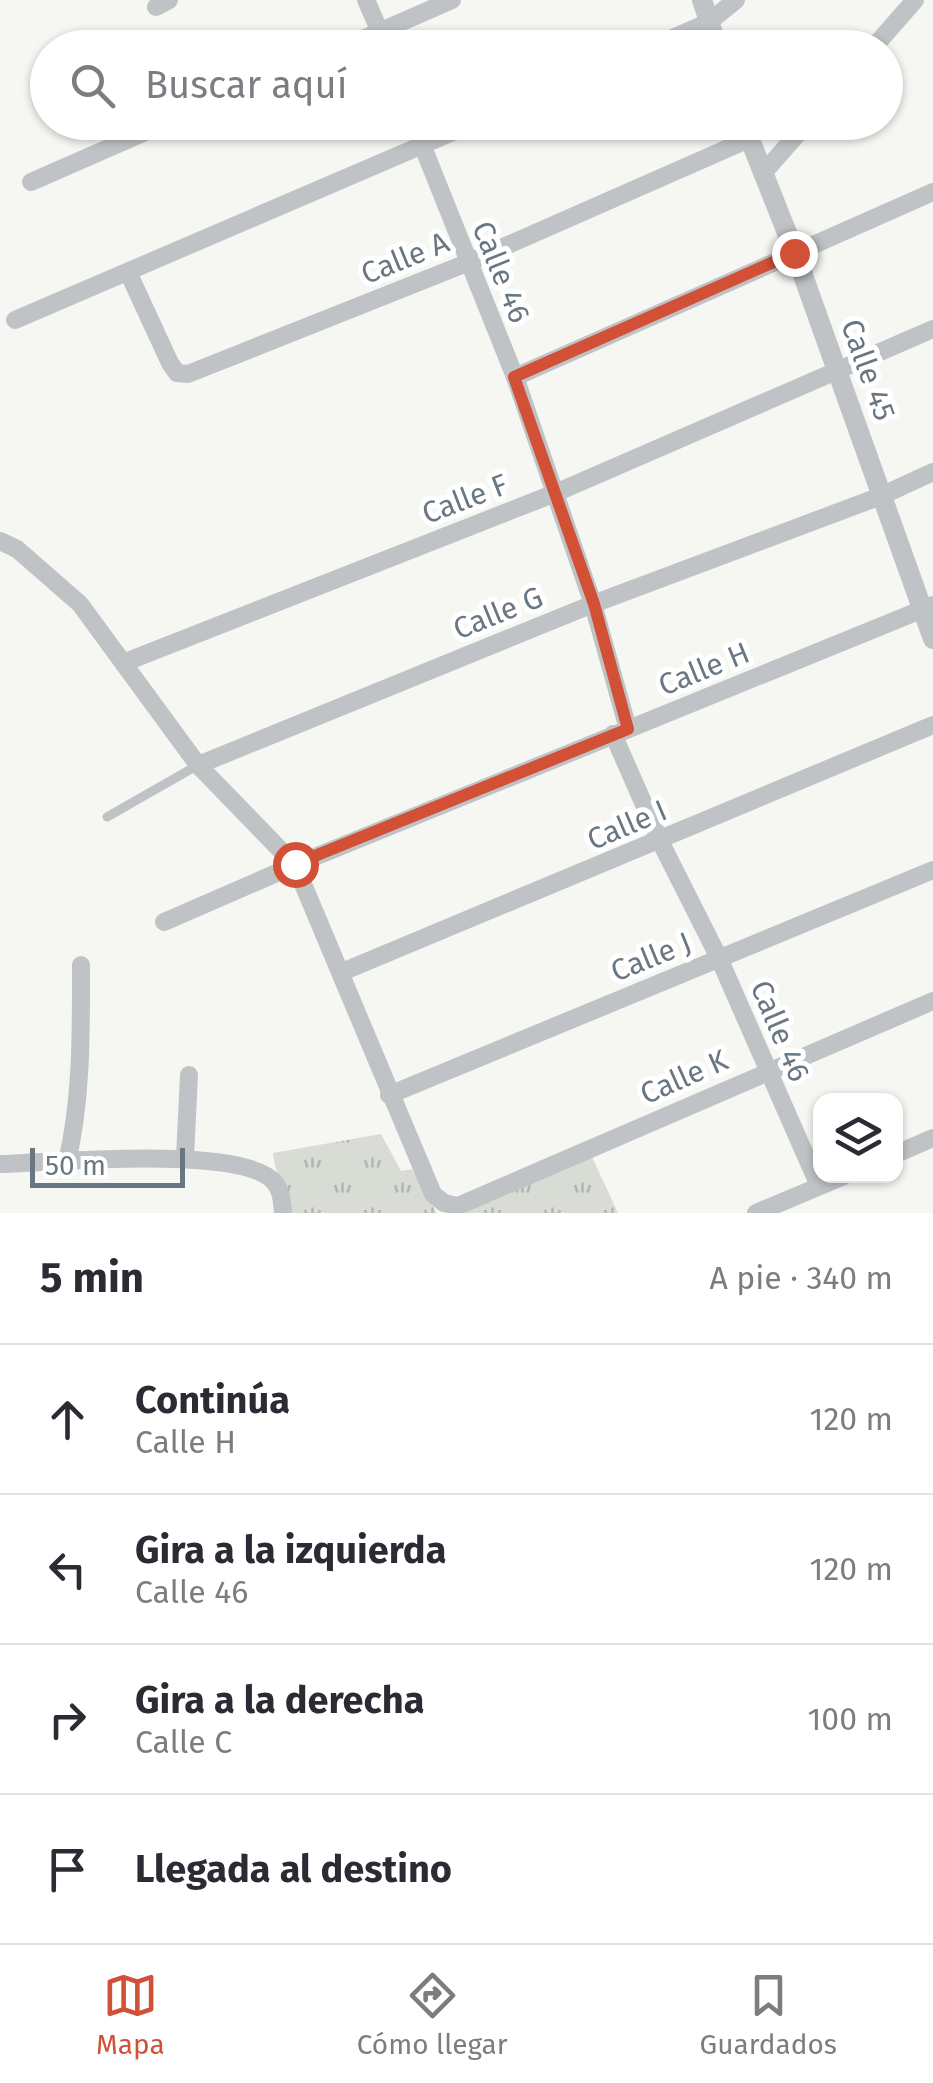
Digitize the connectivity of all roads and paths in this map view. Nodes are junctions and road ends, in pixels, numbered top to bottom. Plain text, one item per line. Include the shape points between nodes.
1 (366, 0) edge
2 (452, 0) edge
3 (702, 0) edge
4 (736, 0) edge
5 (915, 0) edge
6 (709, 22) junction
7 (380, 30) edge
8 (400, 30) edge
9 (691, 30) edge
10 (712, 30) edge
11 (889, 30) edge
12 (127, 140) edge
13 (420, 140) edge
14 (436, 140) edge
15 (727, 140) edge
16 (750, 140) edge
17 (792, 140) edge
18 (422, 146) junction
19 (764, 172) junction
20 (933, 174) edge
21 (31, 182) dead end
22 (924, 195) edge
23 (794, 253) junction
24 (467, 263) junction
25 (128, 272) junction
26 (15, 320) dead end
27 (933, 329) edge
28 (836, 371) junction
29 (514, 377) junction
30 (933, 472) edge
31 (553, 494) junction
32 (882, 496) junction
33 (0, 541) edge
34 (594, 604) junction
35 (928, 608) edge
36 (933, 639) edge
37 (123, 663) junction
38 (933, 725) edge
39 (620, 732) junction
40 (198, 766) junction
41 (107, 817) dead end
42 (660, 842) junction
43 (295, 864) junction
44 (933, 870) edge
45 (164, 922) dead end
46 (719, 958) junction
47 (80, 966) dead end
48 (342, 972) junction
49 (933, 1000) edge
50 (766, 1070) junction
51 (189, 1074) dead end
52 (390, 1094) junction
53 (933, 1138) edge
54 (903, 1151) edge
55 (185, 1158) junction
56 (67, 1162) junction
57 (0, 1164) edge
58 (826, 1183) edge
59 (819, 1186) junction
60 (283, 1213) edge
61 (756, 1213) edge

1 - 7 street
2 - 8 street
3 - 6 street
4 - 6 street
5 - 11 street
6 - 9 street
6 - 10 street
12 - 21 street
13 - 18 street, Calle 46
14 - 18 street
15 - 24 street, Calle A
16 - 19 street, Calle 45
17 - 19 street
18 - 24 street, Calle 46
18 - 25 street
19 - 23 street, Calle 45
20 - 22 street
22 - 23 street
23 - 28 street, Calle 45
23 - 29 street
24 - 25 street, Calle A via 188,374 170,363
24 - 29 street, Calle 46
25 - 26 street
27 - 28 street, Calle F
28 - 31 street, Calle F
28 - 32 street, Calle 45
29 - 31 street, Calle 46
30 - 32 street, Calle G
31 - 34 street, Calle 46
31 - 37 street, Calle F
32 - 34 street, Calle G
32 - 35 street, Calle 45
33 - 37 street via 80,604
34 - 39 street, Calle 46
34 - 40 street, Calle G
35 - 36 street, Calle 45
35 - 39 street, Calle H
37 - 40 street
38 - 42 street, Calle I
39 - 42 street, Calle 46
39 - 43 street, Calle H
40 - 41 lane
40 - 43 street
42 - 46 street, Calle 46
42 - 48 street, Calle I
43 - 45 street, Calle H
43 - 48 street
44 - 46 street, Calle J
46 - 50 street, Calle 46
46 - 52 street, Calle J
47 - 56 street via 80,1050
48 - 52 street
49 - 50 street, Calle K
50 - 52 street, Calle K via 458,1206 433,1194
50 - 59 street, Calle 46
51 - 55 street
53 - 54 street
55 - 56 street
55 - 60 street via 244,1167 274,1180
56 - 57 street
58 - 59 street
59 - 61 street

